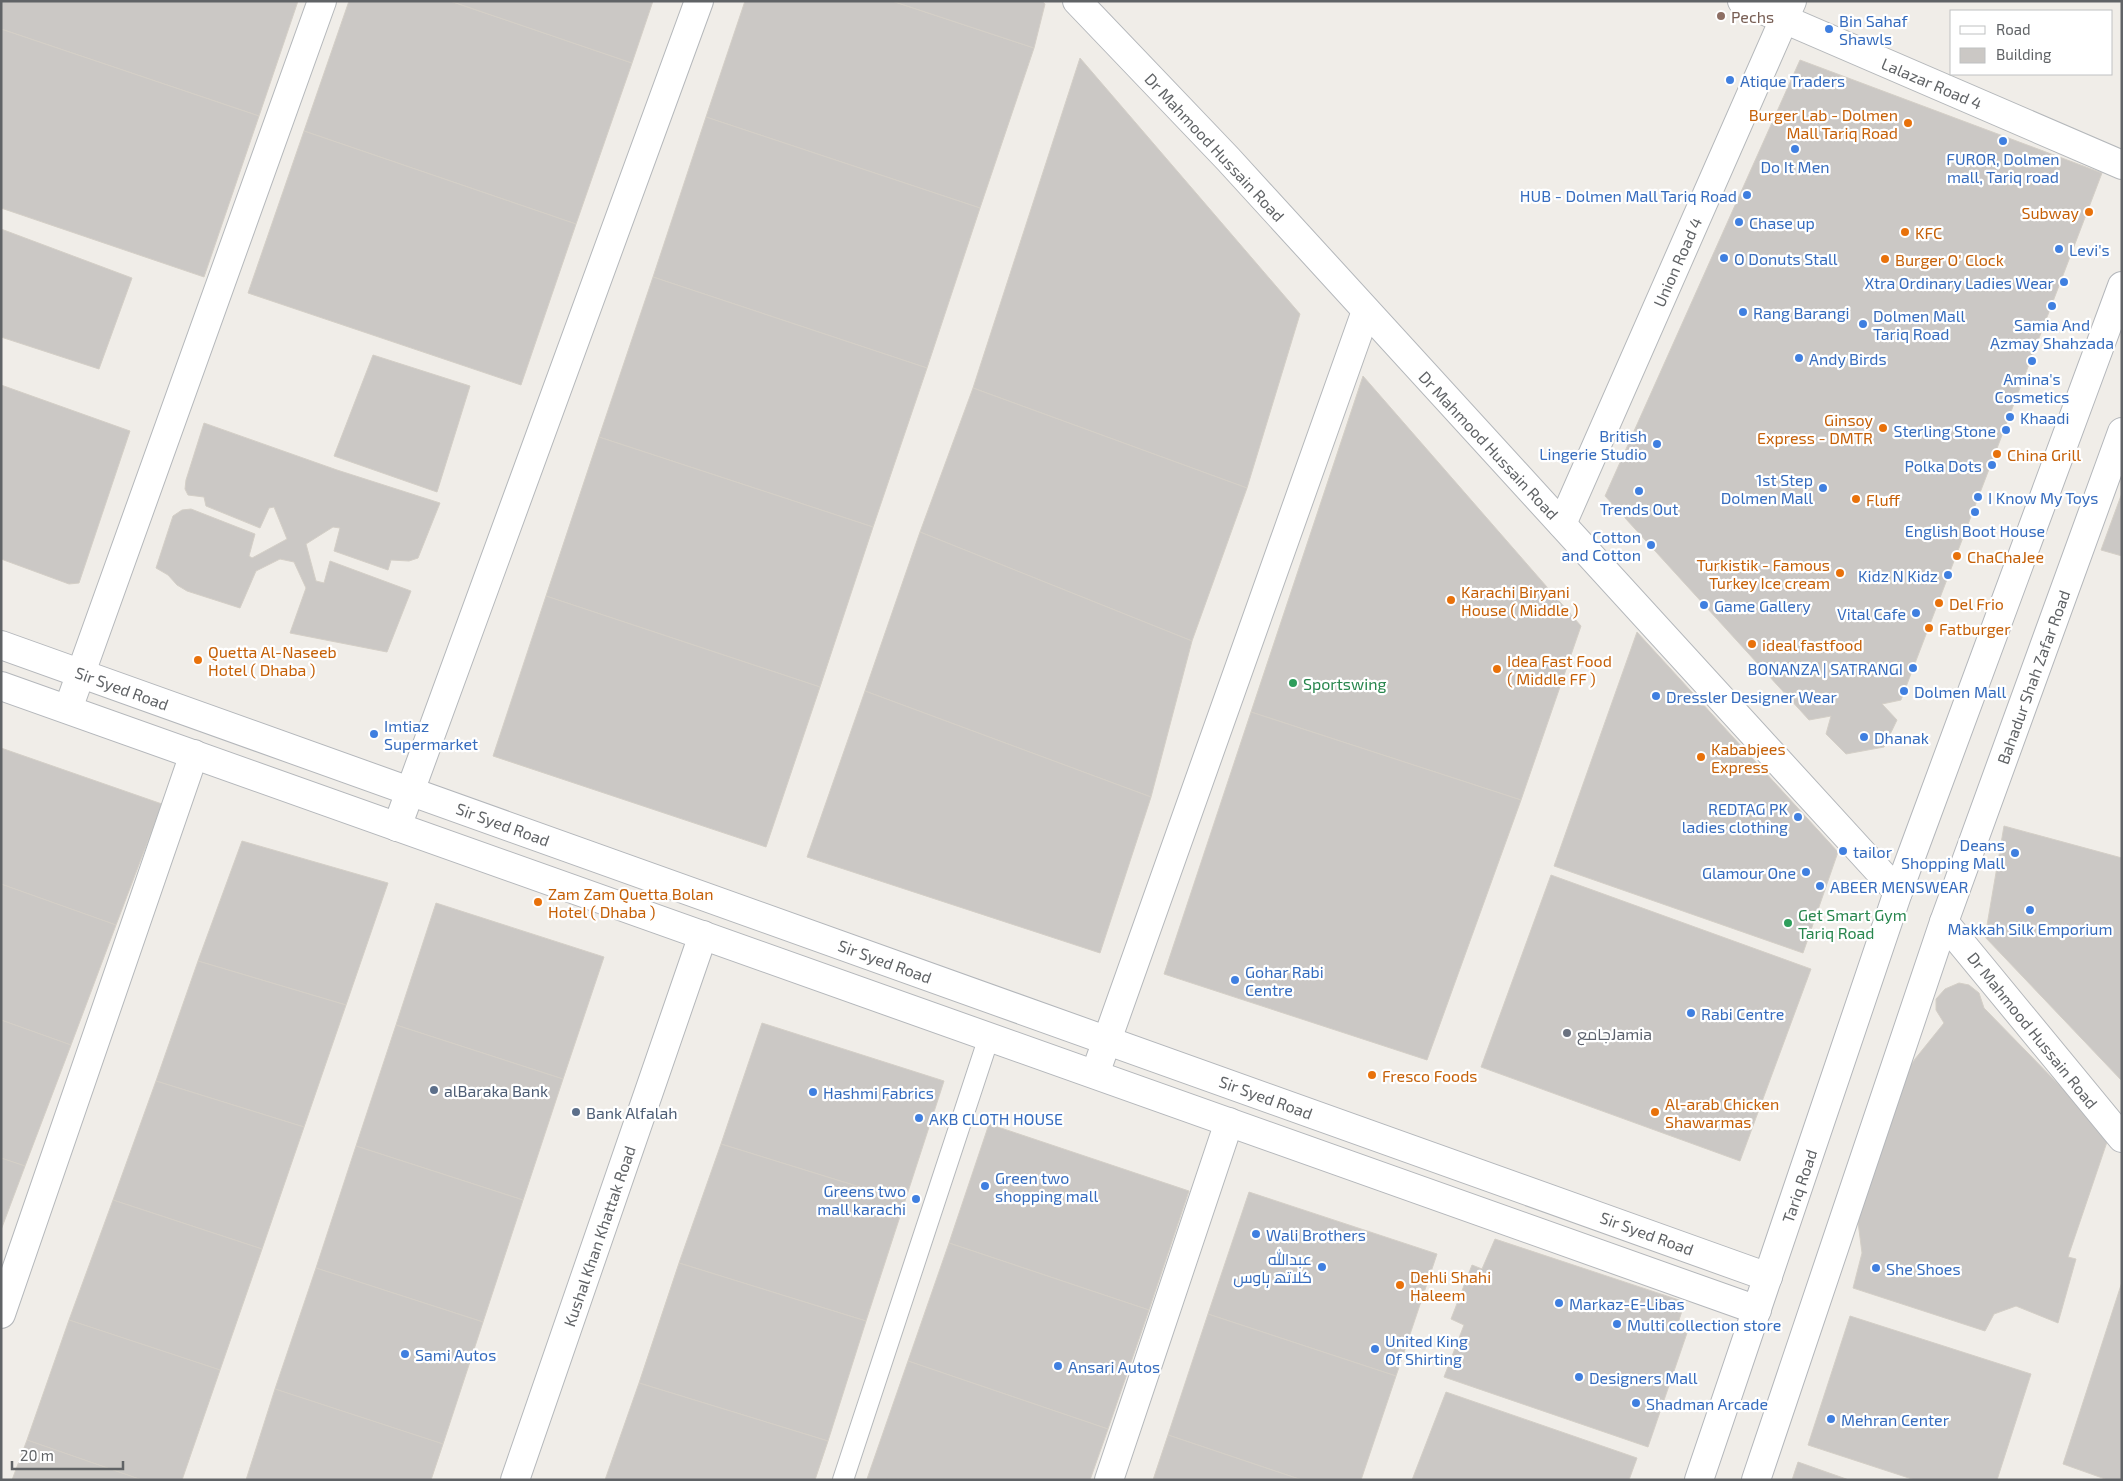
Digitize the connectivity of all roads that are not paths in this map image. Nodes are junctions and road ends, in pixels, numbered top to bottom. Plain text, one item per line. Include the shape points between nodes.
1 (322, 1) edge
2 (699, 1) edge
3 (1077, 1) edge
4 (1742, 1) edge
5 (1788, 10) edge
6 (2122, 165) edge
7 (2122, 286) edge
8 (1366, 311) junction
9 (2122, 432) edge
10 (1562, 524) junction
11 (1, 645) edge
12 (80, 673) junction
13 (1, 686) edge
14 (68, 709) junction
15 (194, 754) junction
16 (410, 791) junction
17 (397, 827) junction
18 (1898, 892) junction
19 (1944, 922) junction
20 (703, 936) junction
21 (989, 1037) junction
22 (1107, 1040) junction
23 (1095, 1074) junction
24 (1229, 1122) junction
25 (2122, 1138) edge
26 (1768, 1277) junction
27 (1757, 1310) junction
28 (1, 1314) edge
29 (515, 1480) edge
30 (843, 1480) edge
31 (1109, 1480) edge
32 (1699, 1480) edge
33 (1756, 1480) edge

1 - 12 main road
2 - 16 main road
3 - 8 main road, Dr Mahmood Hussain Road via 1228,159
4 - 5 main road, Lalazar Road 4
5 - 6 main road, Lalazar Road 4
5 - 10 main road, Union Road 4
7 - 18 main road
8 - 10 main road, Dr Mahmood Hussain Road
8 - 22 main road
9 - 19 main road, Bahadur Shah Zafar Road
10 - 18 main road, Dr Mahmood Hussain Road
11 - 12 main road, Sir Syed Road
12 - 14 main road
12 - 16 main road, Sir Syed Road
13 - 14 main road
14 - 15 main road
15 - 17 main road
15 - 28 main road
16 - 17 main road
16 - 22 main road, Sir Syed Road
17 - 20 main road
18 - 26 main road, Tariq Road
19 - 25 main road, Dr Mahmood Hussain Road
19 - 33 main road
20 - 21 main road
20 - 29 main road, Kushal Khan Khattak Road
21 - 23 main road
21 - 30 lane
22 - 23 main road
22 - 26 main road, Sir Syed Road
23 - 24 main road
24 - 27 main road
24 - 31 main road
26 - 27 main road, Tariq Road
27 - 32 main road, Tariq Road

